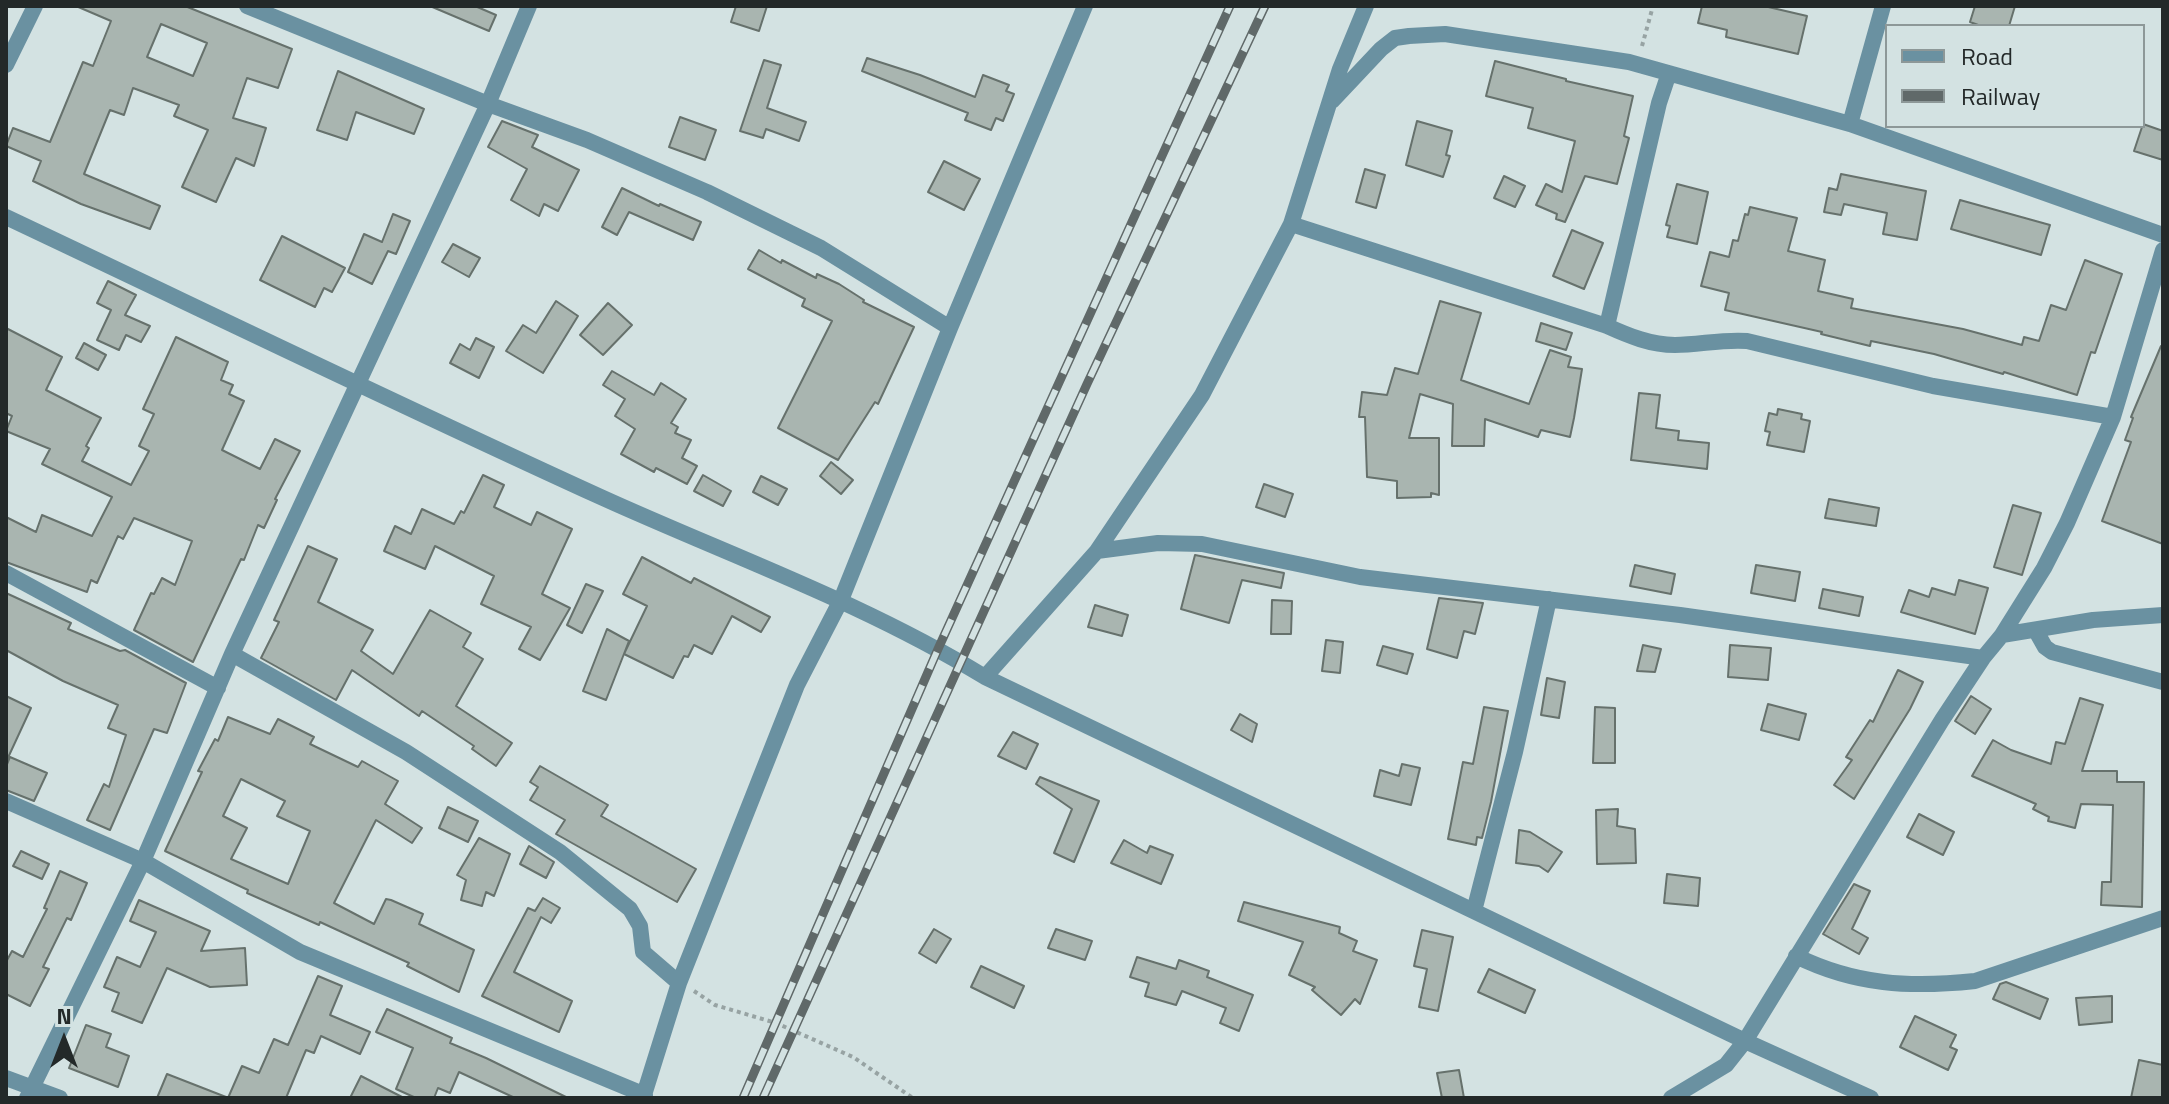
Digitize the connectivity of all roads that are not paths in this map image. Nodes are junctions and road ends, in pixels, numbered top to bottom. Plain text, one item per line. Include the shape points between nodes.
1 (35, 6) edge
2 (247, 6) edge
3 (529, 6) edge
4 (1085, 6) edge
5 (1366, 6) edge
6 (1883, 6) edge
7 (6, 65) edge
8 (1669, 73) junction
9 (1332, 101) junction
10 (488, 104) junction
11 (1850, 124) junction
12 (6, 217) edge
13 (1291, 224) junction
14 (2163, 235) edge
15 (2163, 250) edge
16 (1607, 326) junction
17 (950, 328) junction
18 (357, 384) junction
19 (2113, 417) junction
20 (1097, 551) junction
21 (6, 573) edge
22 (1549, 599) junction
23 (841, 600) junction
24 (2163, 615) edge
25 (2036, 631) junction
26 (2002, 635) junction
27 (232, 654) junction
28 (1983, 658) junction
29 (985, 677) junction
30 (2163, 682) edge
31 (218, 688) junction
32 (6, 801) edge
33 (143, 861) junction
34 (1474, 911) junction
35 (2163, 918) edge
36 (1796, 956) junction
37 (680, 981) junction
38 (1745, 1041) junction
39 (6, 1078) edge
40 (30, 1093) edge
41 (644, 1096) edge
42 (60, 1098) edge
43 (1671, 1098) edge
44 (1871, 1098) edge

1 - 7 street
2 - 10 street
3 - 10 street
4 - 17 street
5 - 9 street
6 - 11 street
8 - 9 street via 1445,34 1409,36 1395,38 1381,49
8 - 11 street
8 - 16 street
9 - 13 street
10 - 17 street via 707,192 821,248
10 - 18 street
11 - 14 street
12 - 18 street
13 - 16 street
13 - 20 street via 1202,395
15 - 19 street
16 - 19 street via 1635,338 1675,345 1747,341 1933,386
17 - 23 street
18 - 23 street
18 - 27 street
19 - 26 street via 2067,523
20 - 22 street via 1202,544 1360,577
20 - 29 street
21 - 31 street
22 - 28 street
22 - 34 street
23 - 29 street
23 - 37 street via 797,685
24 - 25 street
25 - 26 street
25 - 30 street via 2052,652
26 - 28 street
27 - 31 street
27 - 37 street via 406,752 560,852 630,909 640,926 643,952
28 - 36 street
29 - 34 street
31 - 33 street
32 - 33 street
33 - 40 street
33 - 41 street via 300,952
34 - 38 street
35 - 36 street via 1961,983 1864,980
36 - 38 street
37 - 41 street
38 - 43 street via 1726,1065
38 - 44 street
39 - 40 street
40 - 42 street

